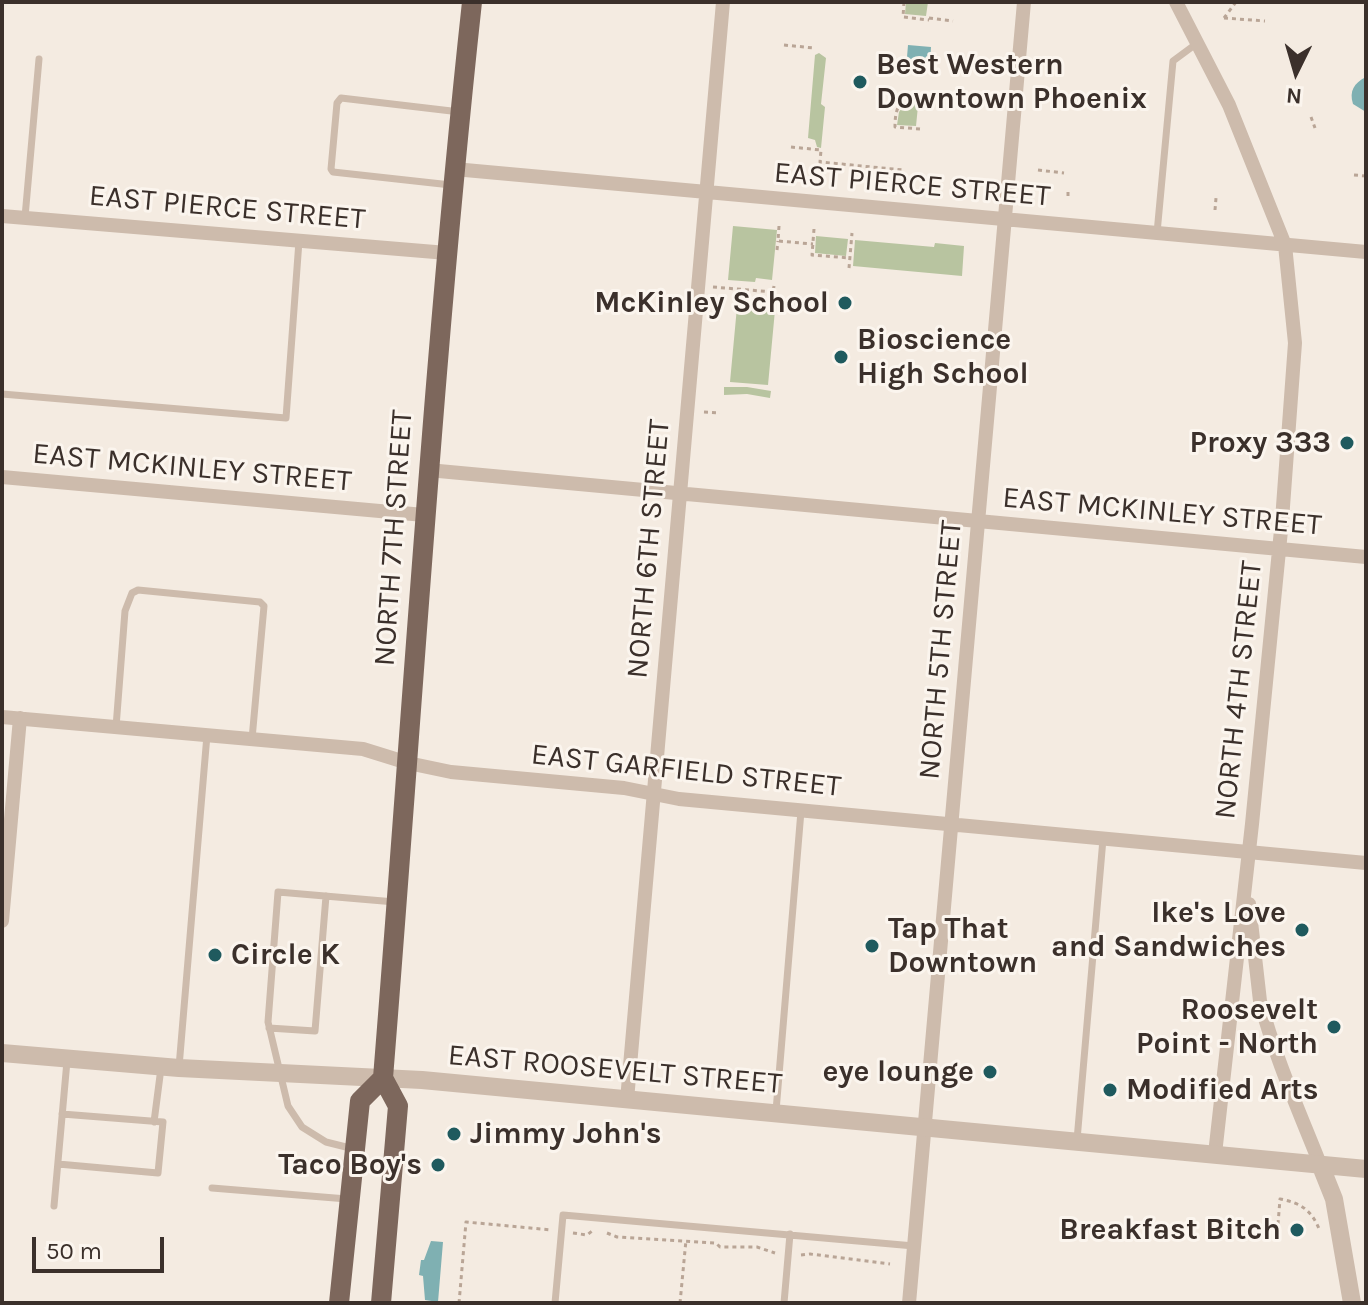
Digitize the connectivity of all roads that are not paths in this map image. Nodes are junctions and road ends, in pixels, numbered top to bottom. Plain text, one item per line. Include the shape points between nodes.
1 (472, 2) edge
2 (723, 2) edge
3 (1024, 2) edge
4 (1176, 2) edge
5 (1196, 44) junction
6 (39, 59) dead end
7 (460, 112) junction
8 (454, 177) junction
9 (707, 192) junction
10 (2, 216) edge
11 (25, 217) junction
12 (1005, 219) junction
13 (1157, 233) junction
14 (299, 240) junction
15 (1285, 245) junction
16 (1366, 252) edge
17 (447, 253) junction
18 (2, 394) edge
19 (428, 470) junction
20 (2, 477) edge
21 (680, 493) junction
22 (424, 515) junction
23 (978, 521) junction
24 (1279, 549) junction
25 (1366, 557) edge
26 (2, 717) edge
27 (20, 718) junction
28 (116, 727) junction
29 (207, 735) junction
30 (252, 739) junction
31 (408, 763) junction
32 (654, 794) junction
33 (801, 811) junction
34 (951, 825) junction
35 (1103, 839) junction
36 (1249, 852) junction
37 (1366, 863) edge
38 (1246, 880) junction
39 (326, 896) junction
40 (397, 902) junction
41 (2, 921) edge
42 (269, 1028) junction
43 (2, 1053) edge
44 (67, 1059) junction
45 (170, 1068) junction
46 (277, 1071) junction
47 (383, 1078) junction
48 (627, 1100) junction
49 (776, 1113) junction
50 (62, 1114) junction
51 (154, 1122) junction
52 (925, 1126) junction
53 (1077, 1140) junction
54 (355, 1149) junction
55 (1215, 1154) junction
56 (58, 1164) junction
57 (1320, 1164) junction
58 (1366, 1169) edge
59 (212, 1188) dead end
60 (350, 1199) junction
61 (54, 1206) dead end
62 (790, 1234) junction
63 (914, 1246) junction
64 (339, 1303) edge
65 (381, 1303) edge
66 (555, 1303) edge
67 (784, 1303) edge
68 (909, 1303) edge
69 (1352, 1303) edge

1 - 7 main road, NORTH 7TH STREET
2 - 9 street, NORTH 6TH STREET
3 - 12 street, NORTH 5TH STREET
4 - 5 street, NORTH 4TH STREET
5 - 13 lane via 1173,61
5 - 15 street, NORTH 4TH STREET via 1229,105
6 - 11 lane
7 - 8 main road, NORTH 7TH STREET
7 - 8 lane via 341,98 337,103 333,172
8 - 9 street, EAST PIERCE STREET
8 - 17 main road, NORTH 7TH STREET
9 - 12 street, EAST PIERCE STREET
9 - 21 street, NORTH 6TH STREET
10 - 11 street, EAST PIERCE STREET
11 - 14 street, EAST PIERCE STREET
12 - 13 street, EAST PIERCE STREET
12 - 23 street, NORTH 5TH STREET
13 - 15 street, EAST PIERCE STREET
14 - 17 street, EAST PIERCE STREET
14 - 18 lane via 286,418
15 - 16 street, EAST PIERCE STREET
15 - 24 street, NORTH 4TH STREET via 1295,343
17 - 19 main road, NORTH 7TH STREET
19 - 21 street, EAST MCKINLEY STREET
19 - 22 main road, NORTH 7TH STREET
20 - 22 street, EAST MCKINLEY STREET
21 - 23 street, EAST MCKINLEY STREET
21 - 32 street, NORTH 6TH STREET
22 - 31 main road, NORTH 7TH STREET
23 - 24 street, EAST MCKINLEY STREET
23 - 34 street, NORTH 5TH STREET
24 - 25 street, EAST MCKINLEY STREET
24 - 36 street, NORTH 4TH STREET
26 - 27 street, EAST GARFIELD STREET
27 - 28 street, EAST GARFIELD STREET
27 - 41 street
28 - 29 street, EAST GARFIELD STREET
28 - 30 lane via 125,611 138,590 264,606
29 - 30 street, EAST GARFIELD STREET
29 - 45 lane
30 - 31 street, EAST GARFIELD STREET via 363,749
31 - 32 street, EAST GARFIELD STREET
31 - 40 main road, NORTH 7TH STREET
32 - 33 street, EAST GARFIELD STREET
32 - 48 street, NORTH 6TH STREET
33 - 34 street, EAST GARFIELD STREET
33 - 49 lane
34 - 35 street, EAST GARFIELD STREET
34 - 52 street, NORTH 5TH STREET
35 - 36 street, EAST GARFIELD STREET
35 - 53 lane
36 - 37 street, EAST GARFIELD STREET
36 - 38 street, NORTH 4TH STREET
38 - 55 street, NORTH 4TH STREET
38 - 57 street, NORTH 4TH STREET via 1260,1001
39 - 40 lane
39 - 42 lane via 315,1031
39 - 42 lane via 278,892
40 - 47 main road, NORTH 7TH STREET
42 - 46 lane
43 - 44 street, EAST ROOSEVELT STREET
44 - 45 street, EAST ROOSEVELT STREET
44 - 50 lane
45 - 46 street, EAST ROOSEVELT STREET
45 - 51 lane
46 - 47 street, EAST ROOSEVELT STREET
46 - 54 lane via 288,1106 302,1127 326,1142
47 - 48 street, EAST ROOSEVELT STREET
47 - 54 main road via 360,1101
47 - 65 main road, NORTH 7TH STREET via 398,1106
48 - 49 street, EAST ROOSEVELT STREET
49 - 52 street, EAST ROOSEVELT STREET
50 - 51 lane
50 - 56 lane
51 - 56 lane via 163,1122 158,1173
52 - 53 street, EAST ROOSEVELT STREET
52 - 63 street, NORTH 5TH STREET
53 - 55 street, EAST ROOSEVELT STREET
54 - 60 main road
55 - 57 street, EAST ROOSEVELT STREET
56 - 61 lane
57 - 58 street, EAST ROOSEVELT STREET
57 - 69 street via 1334,1199
59 - 60 lane
60 - 64 main road
62 - 63 lane
62 - 66 lane via 563,1215
62 - 67 lane
63 - 68 street, NORTH 5TH STREET

